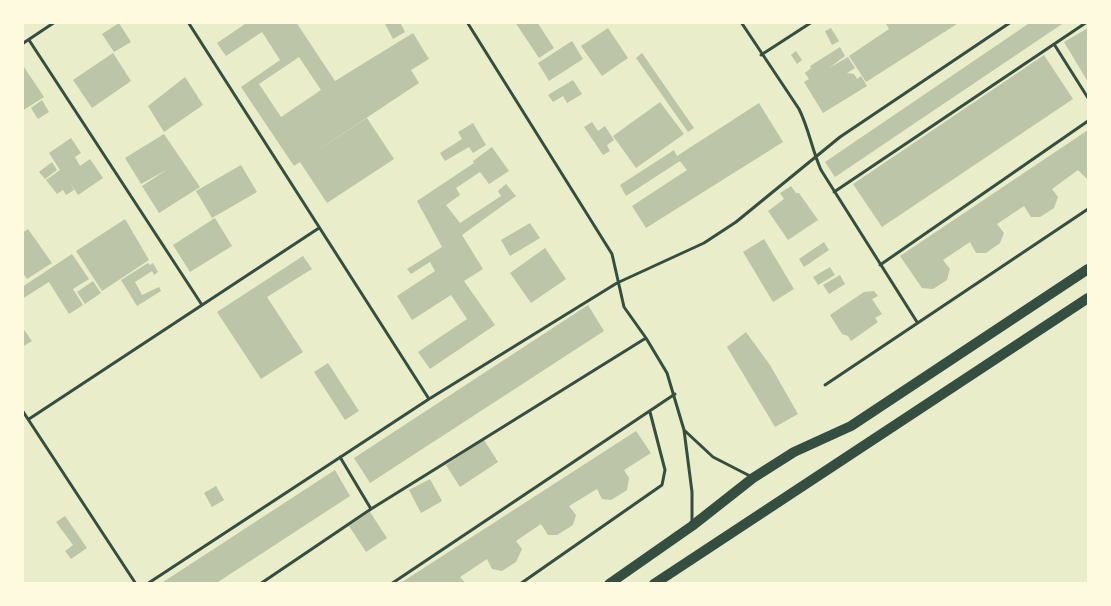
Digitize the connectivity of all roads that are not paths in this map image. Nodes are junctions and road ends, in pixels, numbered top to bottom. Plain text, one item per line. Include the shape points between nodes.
1 (54, 22) edge
2 (188, 22) edge
3 (467, 22) edge
4 (741, 22) edge
5 (812, 22) edge
6 (1011, 22) edge
7 (1087, 22) edge
8 (28, 40) junction
9 (22, 44) edge
10 (1054, 44) junction
11 (761, 55) junction
12 (1088, 98) edge
13 (1088, 122) edge
14 (815, 157) junction
15 (834, 192) junction
16 (1088, 209) edge
17 (320, 228) junction
18 (880, 265) junction
19 (1088, 269) edge
20 (617, 283) junction
21 (1088, 298) edge
22 (202, 305) junction
23 (917, 322) junction
24 (646, 338) junction
25 (825, 385) dead end
26 (675, 394) junction
27 (429, 399) junction
28 (22, 410) edge
29 (650, 412) junction
30 (29, 419) junction
31 (684, 430) junction
32 (340, 457) junction
33 (753, 478) junction
34 (371, 509) junction
35 (692, 526) junction
36 (136, 584) edge
37 (147, 584) edge
38 (260, 584) edge
39 (391, 584) edge
40 (520, 584) edge
41 (609, 584) edge
42 (654, 584) edge

1 - 8 lane
2 - 17 lane
3 - 20 lane via 612,254
4 - 11 lane
5 - 11 lane
6 - 14 lane
7 - 10 lane
8 - 9 lane
8 - 22 lane
10 - 12 lane
10 - 15 lane
11 - 14 lane via 799,110
13 - 18 lane
14 - 15 lane
14 - 20 lane via 720,233
15 - 18 lane
16 - 23 lane
17 - 22 lane
17 - 27 lane
18 - 23 lane
19 - 33 main road via 851,426 794,452
20 - 24 lane via 624,307
20 - 27 lane
21 - 42 main road
22 - 30 lane
23 - 25 lane
24 - 26 lane via 667,373
24 - 34 lane
26 - 29 lane
26 - 31 lane
27 - 32 lane
28 - 30 lane
29 - 39 lane
29 - 40 lane via 666,470 662,485
30 - 36 lane
31 - 33 lane via 713,456
31 - 35 lane via 692,492
32 - 34 lane
32 - 37 lane
33 - 35 main road
34 - 38 lane
35 - 41 main road

